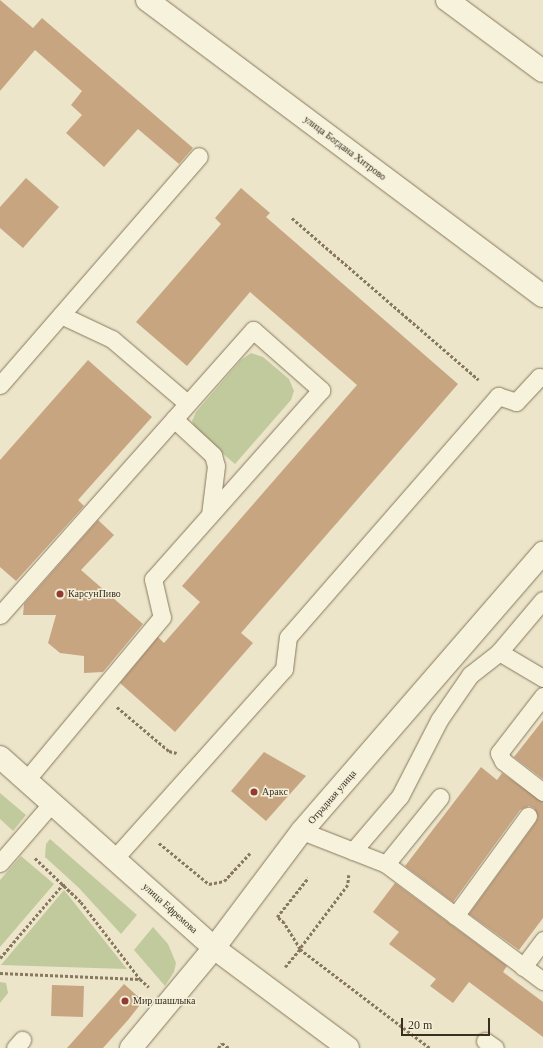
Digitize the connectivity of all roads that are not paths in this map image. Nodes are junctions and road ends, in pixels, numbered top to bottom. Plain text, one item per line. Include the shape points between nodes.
1 (147, 0) edge
2 (447, 0) edge
3 (543, 71) edge
4 (199, 156) dead end
5 (543, 296) edge
6 (61, 315) junction
7 (543, 378) edge
8 (0, 385) edge
9 (187, 403) junction
10 (174, 419) junction
11 (210, 515) junction
12 (543, 553) edge
13 (543, 600) edge
14 (0, 615) edge
15 (499, 652) junction
16 (543, 678) edge
17 (543, 696) edge
18 (0, 758) edge
19 (26, 780) junction
20 (543, 792) edge
21 (440, 797) dead end
22 (52, 803) junction
23 (528, 816) dead end
24 (302, 831) junction
25 (353, 851) junction
26 (114, 859) junction
27 (0, 863) edge
28 (386, 864) junction
29 (455, 916) junction
30 (543, 940) edge
31 (214, 948) junction
32 (524, 967) junction
33 (543, 981) edge
34 (131, 1048) edge
35 (348, 1048) edge

1 - 5 street, улица Богдана Хитрово
2 - 3 street
4 - 6 lane
6 - 8 lane
6 - 9 lane via 112,339
7 - 26 lane via 539,377 516,402 498,396 288,637 284,669
9 - 10 lane
9 - 11 lane via 252,330 321,390
10 - 11 lane via 214,455 216,466
10 - 14 lane
11 - 19 lane via 153,579 162,618
12 - 24 street, Отрадная улица
13 - 15 lane
15 - 16 lane
15 - 25 lane via 470,675 439,720 400,796
17 - 20 lane via 499,753 502,761
18 - 19 street, улица Ефремова
19 - 22 street, улица Ефремова
21 - 28 lane
22 - 26 street, улица Ефремова
22 - 27 lane
23 - 29 lane
24 - 25 lane
24 - 31 street, Отрадная улица
25 - 28 lane
26 - 31 street, улица Ефремова
28 - 29 lane
29 - 32 lane
30 - 32 lane
31 - 34 street, Отрадная улица
31 - 35 street, улица Ефремова
32 - 33 lane

